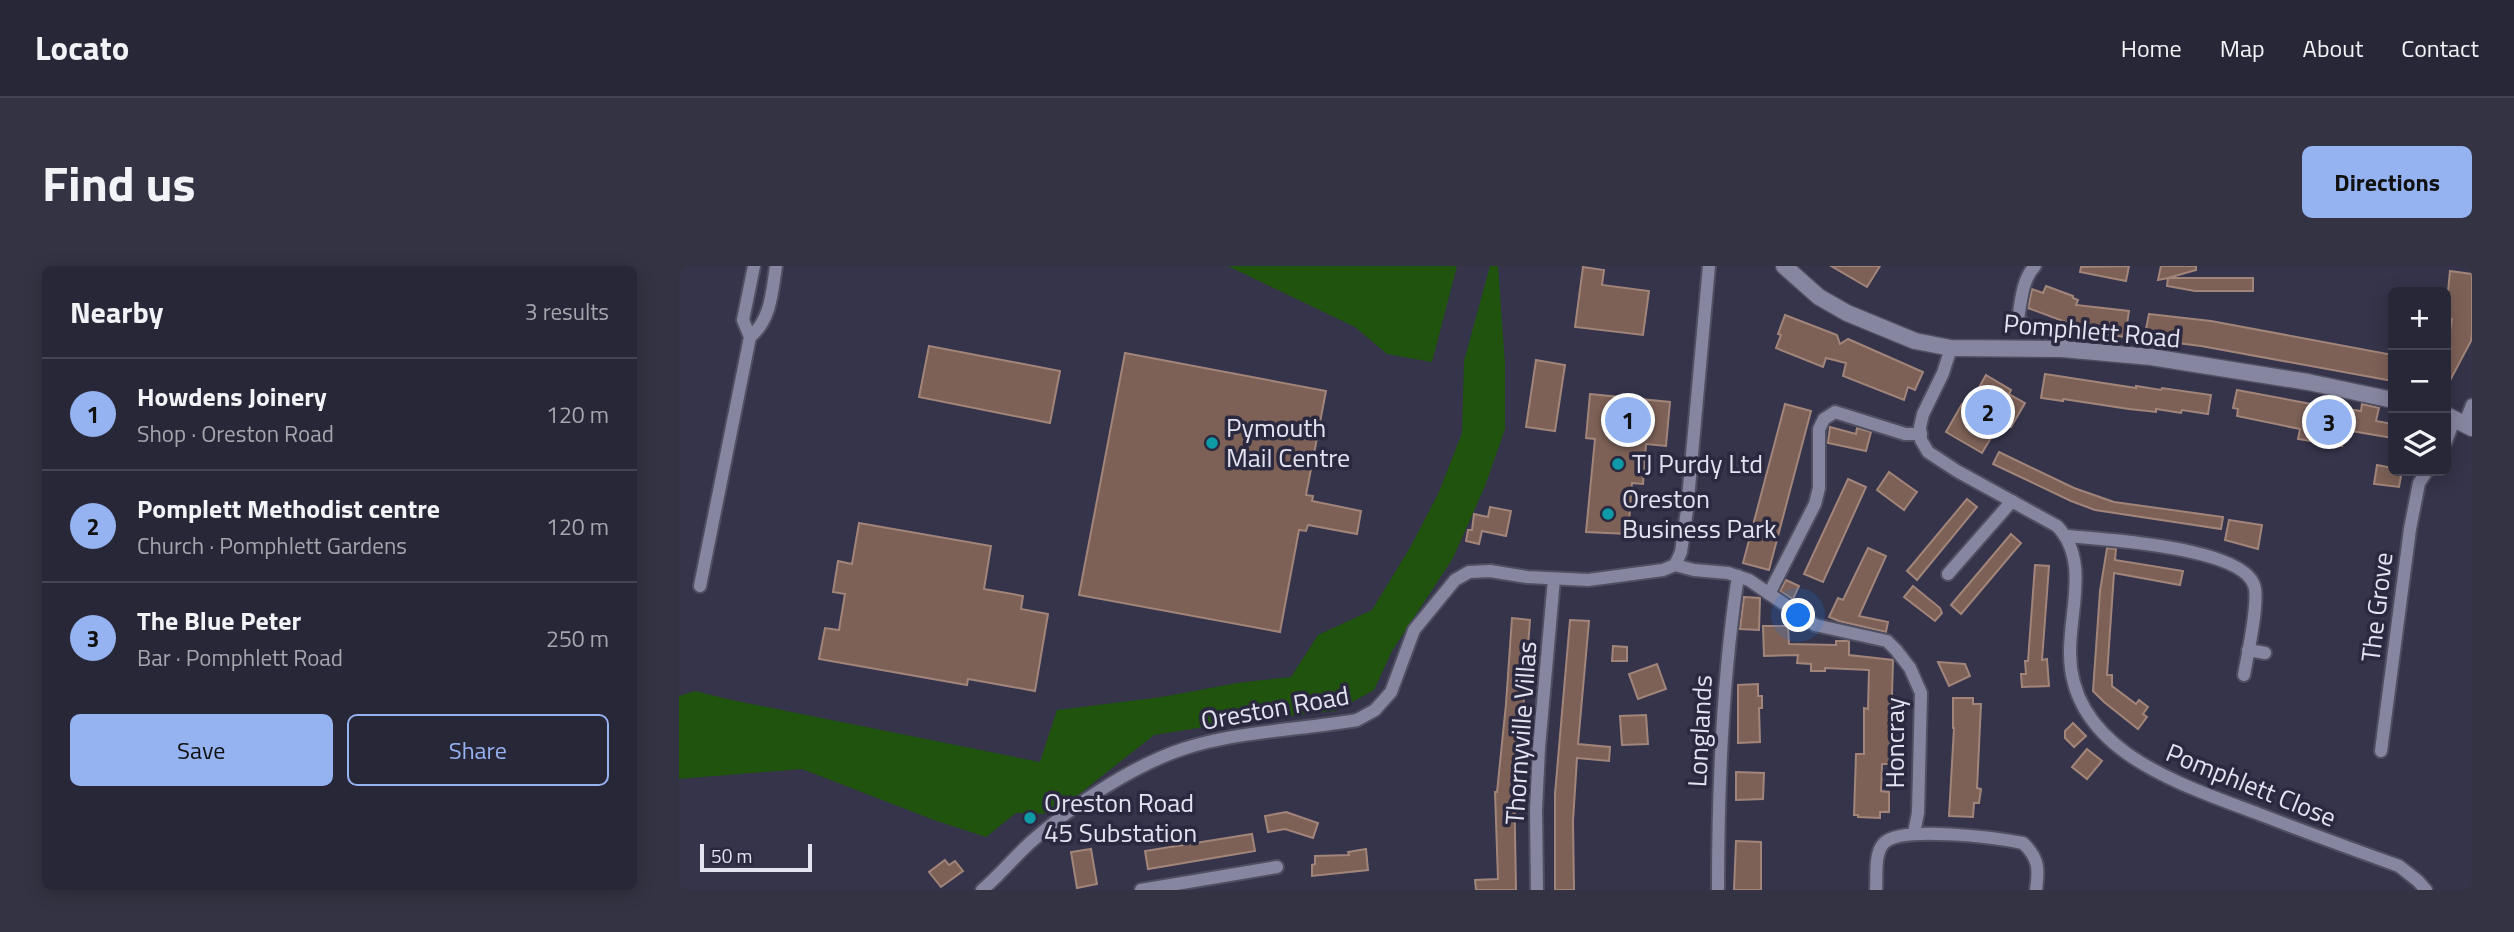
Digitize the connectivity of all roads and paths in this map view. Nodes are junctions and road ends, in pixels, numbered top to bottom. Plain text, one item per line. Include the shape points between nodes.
1 (754, 266) edge
2 (776, 266) edge
3 (1718, 266) edge
4 (1784, 266) edge
5 (2035, 266) edge
6 (1708, 273) edge
7 (1798, 273) edge
8 (750, 337) junction
9 (1951, 348) junction
10 (2063, 349) junction
11 (2388, 399) edge
12 (2472, 405) edge
13 (2459, 421) edge
14 (1920, 434) junction
15 (2424, 476) edge
16 (2012, 500) junction
17 (2067, 536) junction
18 (1675, 565) junction
19 (1948, 574) dead end
20 (1733, 575) junction
21 (1554, 579) junction
22 (700, 586) dead end
23 (1769, 594) junction
24 (2248, 650) junction
25 (2265, 653) dead end
26 (2244, 675) dead end
27 (2381, 751) dead end
28 (1914, 833) junction
29 (1277, 867) dead end
30 (982, 890) edge
31 (1141, 890) edge
32 (1537, 890) edge
33 (1718, 890) edge
34 (1877, 890) edge
35 (2036, 890) edge
36 (2426, 890) edge

1 - 8 street via 743,320
2 - 8 street via 769,309 761,329
3 - 6 street
4 - 7 street, Pomphlett Road
5 - 10 street via 2025,284 2018,319 2027,328 2064,338
6 - 18 street via 1686,510
7 - 9 street, Pomphlett Road via 1819,297 1847,313 1915,341
8 - 22 street
9 - 10 street, Pomphlett Road
9 - 14 street via 1923,414
10 - 11 street, Pomphlett Road via 2192,364
12 - 13 street
14 - 16 street via 1928,452
14 - 23 street via 1835,412 1824,419 1819,429 1815,504
15 - 27 street, The Grove via 2410,529
16 - 17 street
16 - 19 street
17 - 24 street via 2134,540 2185,550 2246,573 2255,586
17 - 36 street, Pomphlett Close via 2076,579 2070,674 2077,697 2095,724 2147,768 2199,792 2399,866
18 - 20 street, Honcray
18 - 21 street, Oreston Road via 1588,580
20 - 23 street, Honcray
20 - 33 street, Longlands via 1720,755
21 - 30 street, Oreston Road via 1469,572 1455,580 1414,630 1391,692 1375,710 1357,720 1222,739 1142,766 1069,812
21 - 32 street, Thornyville Villas via 1539,748
23 - 28 street, Honcray via 1815,625 1887,642 1910,668 1921,693
24 - 25 street
24 - 26 street
28 - 34 street via 1884,842 1878,853
28 - 35 street via 2023,843 2033,853 2039,871
29 - 31 street

